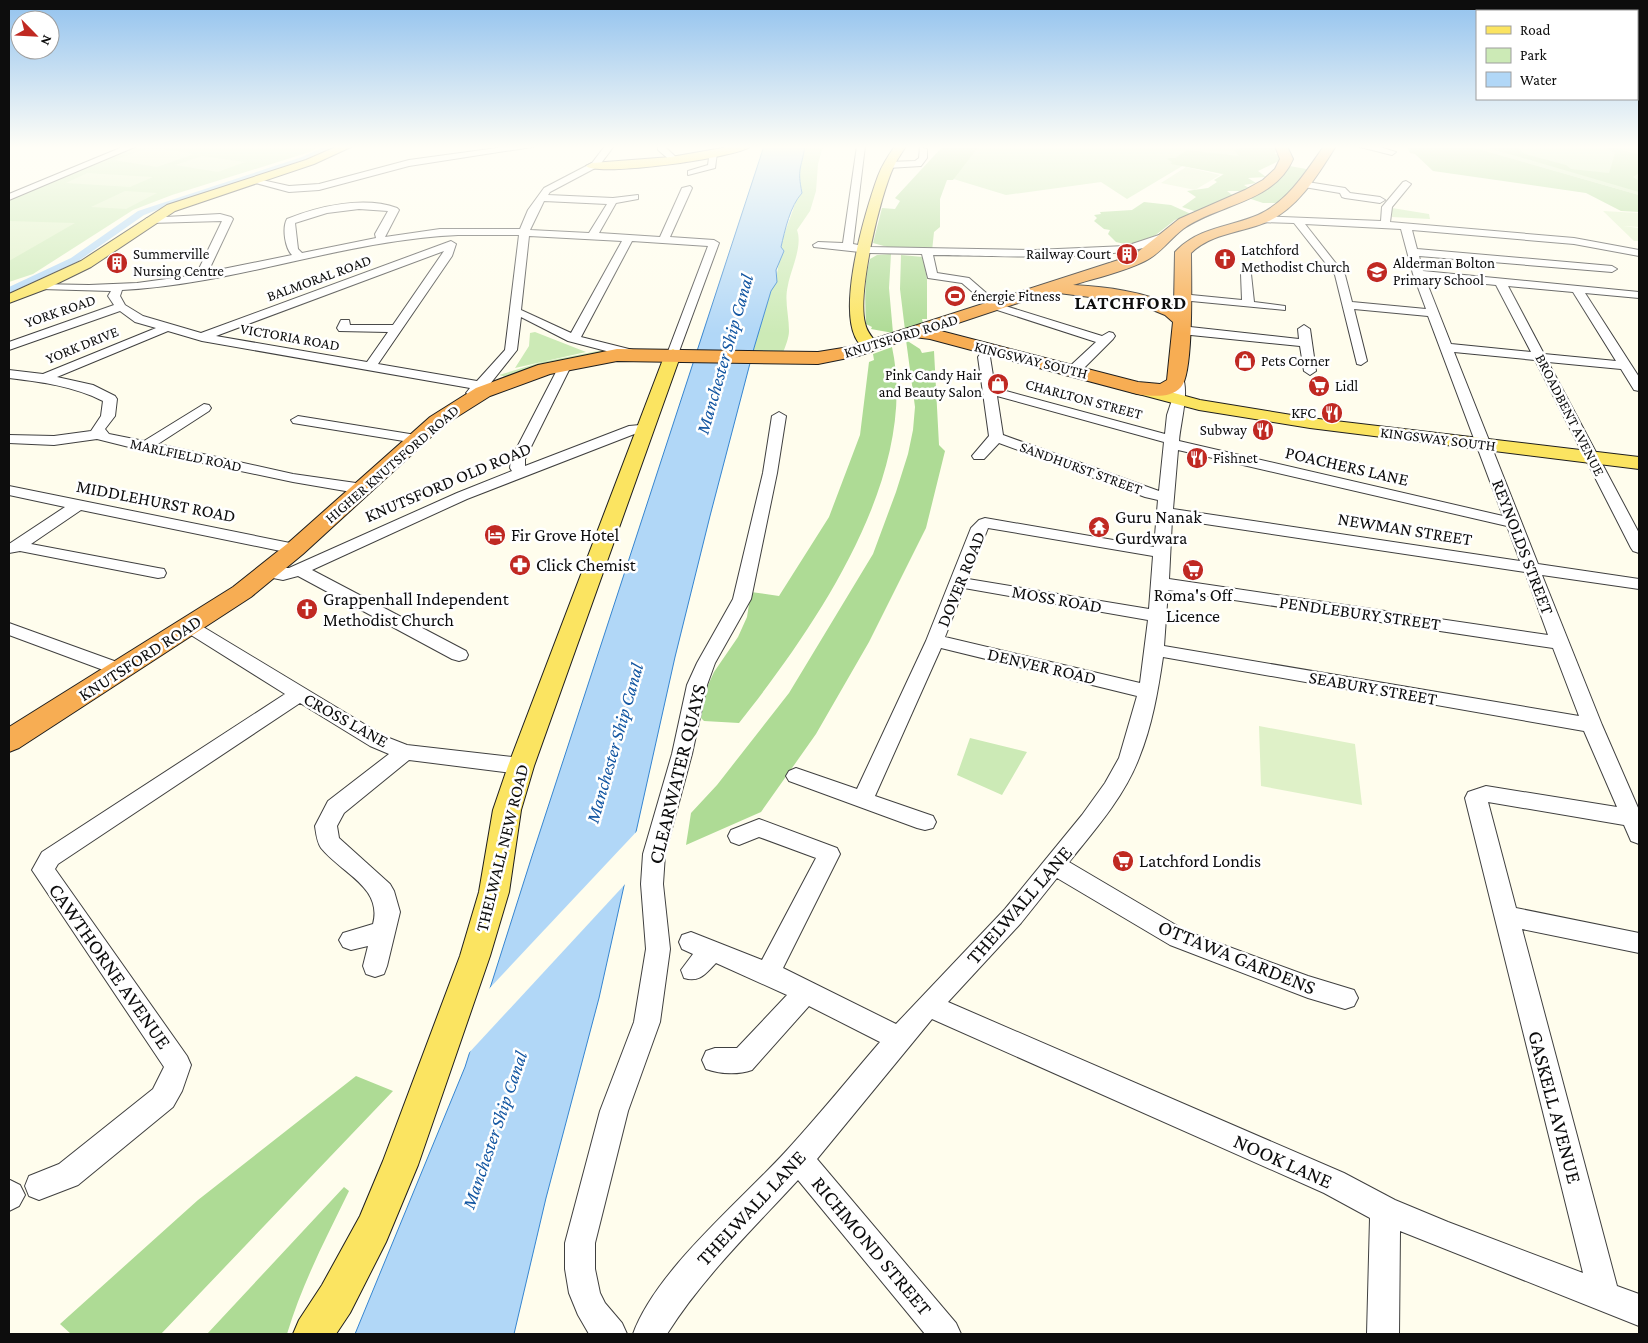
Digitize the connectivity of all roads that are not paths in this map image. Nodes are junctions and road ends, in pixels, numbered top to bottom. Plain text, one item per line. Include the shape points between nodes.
1 (170, 209) edge
2 (350, 209) edge
3 (392, 209) edge
4 (535, 209) edge
5 (608, 209) edge
6 (678, 209) edge
7 (853, 209) edge
8 (876, 209) edge
9 (1214, 209) edge
10 (1277, 209) edge
11 (1280, 209) edge
12 (1387, 209) edge
13 (1257, 219) junction
14 (1296, 219) junction
15 (150, 220) junction
16 (851, 224) junction
17 (871, 225) junction
18 (1390, 225) junction
19 (1406, 227) junction
20 (472, 231) junction
21 (524, 232) junction
22 (1166, 234) junction
23 (592, 236) junction
24 (628, 238) junction
25 (664, 240) junction
26 (1196, 240) junction
27 (380, 241) junction
28 (818, 245) dead end
29 (848, 246) junction
30 (446, 247) junction
31 (864, 249) junction
32 (1414, 252) junction
33 (1639, 253) edge
34 (927, 254) junction
35 (300, 258) junction
36 (1612, 269) dead end
37 (1246, 274) dead end
38 (1418, 274) junction
39 (202, 276) junction
40 (1500, 281) junction
41 (41, 286) junction
42 (118, 286) junction
43 (1576, 289) junction
44 (1034, 293) junction
45 (1639, 295) edge
46 (1181, 297) junction
47 (9, 298) edge
48 (1248, 304) junction
49 (1348, 305) junction
50 (996, 306) junction
51 (121, 307) junction
52 (1281, 308) dead end
53 (517, 313) junction
54 (1433, 313) junction
55 (345, 323) dead end
56 (1182, 325) junction
57 (165, 328) junction
58 (397, 329) junction
59 (1304, 329) dead end
60 (942, 330) junction
61 (911, 333) joint
62 (202, 337) junction
63 (572, 338) junction
64 (873, 340) junction
65 (1305, 343) junction
66 (9, 346) edge
67 (1446, 348) junction
68 (633, 354) junction
69 (682, 354) junction
70 (984, 357) dead end
71 (1540, 357) junction
72 (815, 358) joint
73 (1361, 360) dead end
74 (561, 365) junction
75 (1626, 366) junction
76 (370, 368) junction
77 (1074, 371) junction
78 (1310, 371) dead end
79 (9, 374) edge
80 (44, 378) junction
81 (498, 378) junction
82 (1178, 379) junction
83 (481, 386) junction
84 (1639, 387) edge
85 (1137, 388) junction
86 (988, 390) junction
87 (461, 404) junction
88 (1172, 404) junction
89 (204, 408) dead end
90 (1238, 411) junction
91 (779, 416) dead end
92 (296, 420) dead end
93 (646, 427) junction
94 (99, 434) junction
95 (996, 437) junction
96 (9, 439) edge
97 (416, 439) junction
98 (1172, 442) junction
99 (1484, 444) junction
100 (145, 447) junction
101 (979, 456) dead end
102 (1592, 458) junction
103 (1639, 463) edge
104 (520, 471) junction
105 (363, 489) junction
106 (9, 491) edge
107 (78, 505) junction
108 (1166, 505) junction
109 (1514, 523) junction
110 (13, 548) edge
111 (1639, 548) edge
112 (1162, 553) junction
113 (297, 560) junction
114 (1531, 569) junction
115 (269, 572) joint
116 (158, 573) dead end
117 (957, 582) junction
118 (1159, 583) junction
119 (1639, 584) edge
120 (1157, 616) junction
121 (190, 626) junction
122 (9, 628) edge
123 (936, 641) junction
124 (1560, 643) junction
125 (1155, 650) junction
126 (459, 654) dead end
127 (122, 670) junction
128 (1148, 692) junction
129 (299, 694) junction
130 (1592, 725) junction
131 (9, 741) edge
132 (405, 752) junction
133 (521, 766) junction
134 (796, 776) dead end
135 (863, 800) junction
136 (925, 822) dead end
137 (1635, 827) edge
138 (739, 836) dead end
139 (1055, 865) junction
140 (1505, 916) junction
141 (385, 931) junction
142 (351, 940) dead end
143 (1639, 943) edge
144 (375, 966) dead end
145 (692, 970) dead end
146 (768, 973) junction
147 (806, 992) junction
148 (1344, 996) dead end
149 (929, 1004) junction
150 (899, 1039) junction
151 (715, 1060) dead end
152 (798, 1159) junction
153 (39, 1186) dead end
154 (1385, 1210) junction
155 (1604, 1297) junction
156 (1639, 1310) edge
157 (313, 1334) edge
158 (611, 1334) edge
159 (649, 1334) edge
160 (945, 1334) edge
161 (1383, 1334) edge

1 - 15 main road
2 - 35 street via 306,215 290,221 288,228 293,250
3 - 27 street via 394,210 380,234
4 - 21 street
5 - 23 street
6 - 25 street
7 - 16 street
8 - 17 main road
9 - 22 highway, KNUTSFORD ROAD via 1186,220
10 - 13 highway
11 - 14 street via 1282,217
12 - 18 street via 1385,218
13 - 14 street
13 - 26 highway
14 - 18 street
14 - 49 street via 1339,273
15 - 39 street via 228,219
15 - 41 main road via 93,259
16 - 17 street
16 - 29 street
17 - 31 main road
18 - 19 street
19 - 32 street, REYNOLDS STREET
19 - 33 street via 1574,241
20 - 21 street
20 - 27 street
20 - 30 street
21 - 23 street
21 - 53 street
22 - 26 highway
22 - 34 street via 1143,246 1126,249
22 - 44 highway, KNUTSFORD ROAD via 1140,258
23 - 24 street
24 - 25 street
24 - 63 street via 579,332
25 - 69 street via 714,243
26 - 46 highway, THELWALL LANE via 1183,252
27 - 35 street
28 - 29 street
29 - 31 street
30 - 58 street via 450,250 447,256
30 - 62 street, BALMORAL ROAD
31 - 34 street
31 - 64 main road via 857,291 857,322
32 - 36 street
32 - 38 street, REYNOLDS STREET
34 - 50 street via 932,276 965,280
35 - 39 street
37 - 48 street
38 - 40 street
38 - 54 street, REYNOLDS STREET
39 - 42 street
40 - 43 street
40 - 71 street, BROADBENT AVENUE
41 - 42 street
41 - 47 main road
42 - 51 street via 114,296
43 - 45 street
43 - 75 street
44 - 50 highway, KNUTSFORD ROAD
44 - 56 highway, KNUTSFORD ROAD via 1072,290 1126,297 1158,305
46 - 48 street
46 - 56 highway, THELWALL LANE
48 - 52 street
49 - 54 street
49 - 73 street
50 - 60 highway, KNUTSFORD ROAD
50 - 77 street via 1106,338
51 - 57 street, VICTORIA ROAD via 139,319
51 - 66 street, YORK ROAD
53 - 63 street
53 - 81 street via 511,350
54 - 67 street, REYNOLDS STREET
55 - 58 street via 343,328
56 - 65 street
56 - 82 highway, THELWALL LANE
57 - 62 street, VICTORIA ROAD
57 - 80 street, YORK DRIVE
58 - 76 street
59 - 65 street
60 - 61 highway, KINGSWAY SOUTH
60 - 77 highway, KINGSWAY SOUTH
61 - 64 highway, KNUTSFORD ROAD
62 - 76 street, VICTORIA ROAD
63 - 68 street
64 - 72 highway, KNUTSFORD ROAD
65 - 78 street
67 - 71 street
67 - 99 street, REYNOLDS STREET
68 - 69 highway, HIGHER KNUTSFORD ROAD
68 - 74 highway, HIGHER KNUTSFORD ROAD
69 - 72 highway, HIGHER KNUTSFORD ROAD
69 - 93 main road, THELWALL NEW ROAD
70 - 86 street
71 - 75 street
71 - 102 street, BROADBENT AVENUE
74 - 81 highway, HIGHER KNUTSFORD ROAD
74 - 104 street via 563,370 518,459
75 - 84 street
76 - 83 street, VICTORIA ROAD
77 - 85 highway, KINGSWAY SOUTH
79 - 80 street, YORK DRIVE
80 - 94 street via 88,388 110,399 108,416 98,430
81 - 83 street
81 - 87 highway, HIGHER KNUTSFORD ROAD
82 - 85 highway via 1173,386 1166,388
82 - 88 street, THELWALL LANE
82 - 90 main road, KINGSWAY SOUTH via 1199,396
83 - 87 street
85 - 88 main road, KINGSWAY SOUTH
86 - 95 street
86 - 98 street, CHARLTON STREET
87 - 97 highway, HIGHER KNUTSFORD ROAD
88 - 90 main road, KINGSWAY SOUTH
88 - 98 street, THELWALL LANE
89 - 100 street
90 - 99 main road, KINGSWAY SOUTH via 1330,426
91 - 158 street, CLEARWATER QUAYS via 742,600 697,685 654,854 652,884 658,949 648,1022 614,1111 580,1243 579,1263 586,1301 596,1320
92 - 97 street
93 - 104 street, KNUTSFORD OLD ROAD
93 - 133 main road, THELWALL NEW ROAD
94 - 96 street, MARLFIELD ROAD via 78,439
94 - 100 street, MARLFIELD ROAD
95 - 101 street
95 - 108 street, SANDHURST STREET via 1150,494
97 - 105 highway, HIGHER KNUTSFORD ROAD
98 - 108 street, THELWALL LANE
98 - 109 street, POACHERS LANE
99 - 102 main road, KINGSWAY SOUTH
99 - 109 street, REYNOLDS STREET
100 - 105 street, MARLFIELD ROAD
102 - 103 main road, KINGSWAY SOUTH
102 - 111 street, BROADBENT AVENUE
104 - 113 street, KNUTSFORD OLD ROAD
105 - 113 highway, HIGHER KNUTSFORD ROAD
106 - 107 street, MIDDLEHURST ROAD
107 - 110 street
107 - 113 street, MIDDLEHURST ROAD
108 - 112 street, THELWALL LANE
108 - 114 street, NEWMAN STREET
109 - 114 street, REYNOLDS STREET
110 - 116 street
112 - 117 street, DOVER ROAD via 985,523 979,528
112 - 118 street, THELWALL LANE
113 - 115 highway, HIGHER KNUTSFORD ROAD
113 - 126 street, MIDDLEHURST ROAD
114 - 119 street, NEWMAN STREET
114 - 124 street, REYNOLDS STREET
115 - 121 highway, KNUTSFORD ROAD
117 - 120 street, MOSS ROAD
117 - 123 street, DOVER ROAD
118 - 120 street, THELWALL LANE
118 - 124 street, PENDLEBURY STREET
120 - 125 street, THELWALL LANE
121 - 127 highway, KNUTSFORD ROAD
121 - 129 street, CROSS LANE
122 - 127 street
123 - 128 street, DENVER ROAD
123 - 135 street, DOVER ROAD
124 - 130 street, REYNOLDS STREET
125 - 128 street, THELWALL LANE
125 - 130 street, SEABURY STREET
127 - 131 highway, KNUTSFORD ROAD
128 - 139 street, THELWALL LANE via 1129,758 1113,788
129 - 132 street, CROSS LANE via 377,741
129 - 153 street, CAWTHORNE AVENUE via 50,858 43,870 178,1065 163,1098 68,1175
130 - 137 street, REYNOLDS STREET
132 - 133 street, CROSS LANE
132 - 141 street via 336,807 326,826 329,842 382,891 388,912
133 - 157 main road, THELWALL NEW ROAD via 507,810 494,892 475,956 403,1156 373,1229 336,1299
134 - 135 street
135 - 136 street
137 - 140 street, GASKELL AVENUE via 1486,794 1478,796 1476,802
138 - 146 street via 759,828 829,854
139 - 148 street, OTTAWA GARDENS via 1178,938 1308,987
139 - 149 street, THELWALL LANE via 1013,916
140 - 143 street
140 - 155 street, GASKELL AVENUE
141 - 142 street
141 - 144 street
145 - 146 street via 701,946
146 - 147 street
147 - 150 street
147 - 151 street via 743,1062
149 - 150 street, THELWALL LANE
149 - 154 street, NOOK LANE via 999,1038 1334,1183
150 - 152 street, THELWALL LANE
152 - 159 street, THELWALL LANE via 695,1268
152 - 160 street, RICHMOND STREET
154 - 155 street, NOOK LANE
154 - 161 street
155 - 156 street, NOOK LANE

